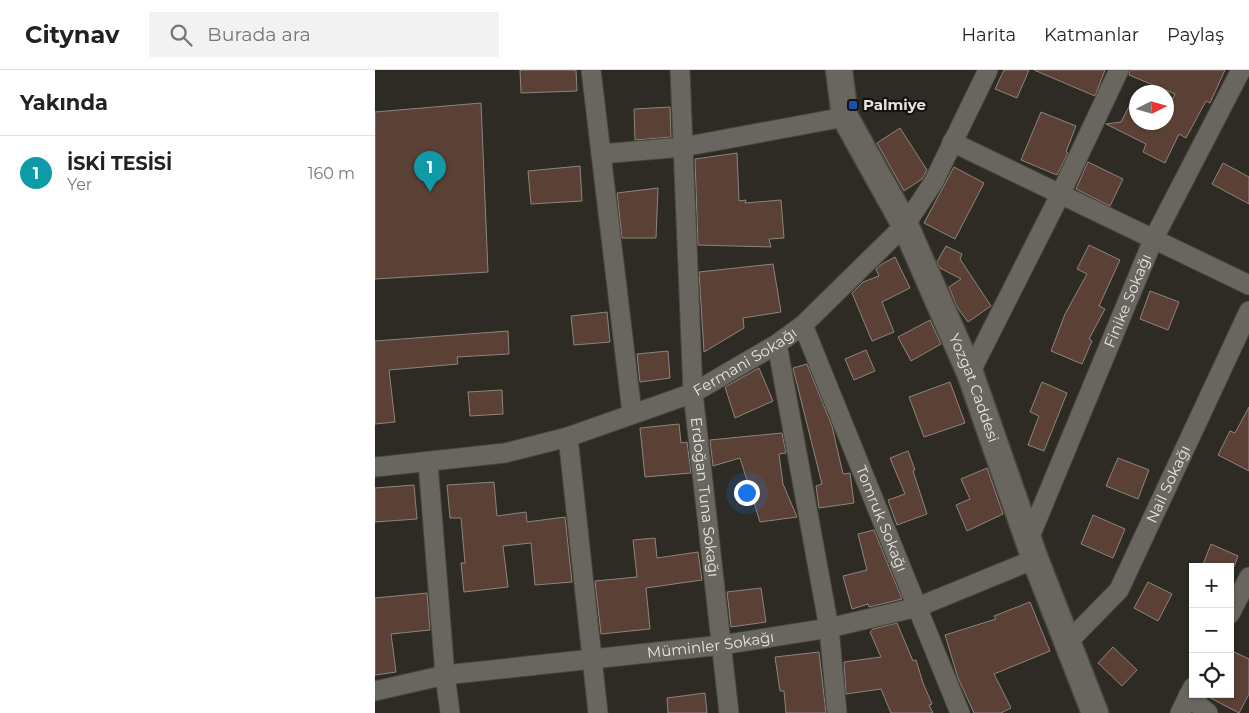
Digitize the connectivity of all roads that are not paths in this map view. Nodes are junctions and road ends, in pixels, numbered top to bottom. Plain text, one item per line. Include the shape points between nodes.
1 (591, 70) edge
2 (680, 70) edge
3 (988, 70) edge
4 (1119, 70) edge
5 (1241, 70) edge
6 (845, 77) edge
7 (845, 117) junction
8 (952, 142) junction
9 (683, 147) junction
10 (601, 154) junction
11 (1060, 195) junction
12 (905, 224) junction
13 (1153, 240) junction
14 (1249, 286) edge
15 (1249, 311) edge
16 (803, 325) junction
17 (777, 344) junction
18 (970, 373) junction
19 (693, 393) junction
20 (632, 414) junction
21 (568, 437) junction
22 (428, 463) junction
23 (375, 467) edge
24 (1032, 549) junction
25 (1249, 577) edge
26 (918, 607) junction
27 (1233, 608) edge
28 (829, 628) junction
29 (1067, 643) junction
30 (722, 645) junction
31 (591, 659) junction
32 (445, 675) junction
33 (375, 691) edge
34 (1189, 693) edge
35 (1196, 698) edge
36 (450, 713) edge
37 (598, 713) edge
38 (729, 713) edge
39 (837, 713) edge
40 (960, 713) edge
41 (1095, 713) edge
42 (1180, 713) edge
43 (1208, 713) edge

1 - 10 street
2 - 9 street, Erdoğan Tuna Sokağı
3 - 8 street, Fermani Sokağı
4 - 11 street
5 - 13 street, Finike Sokağı
6 - 7 street, Yozgat Caddesi
7 - 9 street
7 - 12 street, Yozgat Caddesi
8 - 11 street
8 - 12 street, Fermani Sokağı via 933,184
9 - 10 street
9 - 19 street, Erdoğan Tuna Sokağı
10 - 20 street
11 - 13 street
11 - 18 street
12 - 16 street, Fermani Sokağı
12 - 18 street, Yozgat Caddesi
13 - 14 street
13 - 24 street, Finike Sokağı
15 - 29 street, Nail Sokağı via 1119,590
16 - 17 street, Fermani Sokağı
16 - 26 street, Tomruk Sokağı
17 - 19 street, Fermani Sokağı
17 - 28 street
18 - 24 street, Yozgat Caddesi
19 - 20 street, Fermani Sokağı
19 - 30 street, Erdoğan Tuna Sokağı
20 - 21 street, Fermani Sokağı
21 - 22 street, Fermani Sokağı via 505,453
21 - 31 street
22 - 23 street, Fermani Sokağı
22 - 32 street
24 - 26 street, Müminler Sokağı
24 - 29 street, Yozgat Caddesi
25 - 27 street
26 - 28 street, Müminler Sokağı
26 - 40 street, Tomruk Sokağı
28 - 30 street, Müminler Sokağı
28 - 39 street
29 - 41 street, Yozgat Caddesi
30 - 31 street, Müminler Sokağı
30 - 38 street, Erdoğan Tuna Sokağı
31 - 32 street, Müminler Sokağı
31 - 37 street
32 - 33 street, Müminler Sokağı
32 - 36 street
34 - 42 street
35 - 43 street

